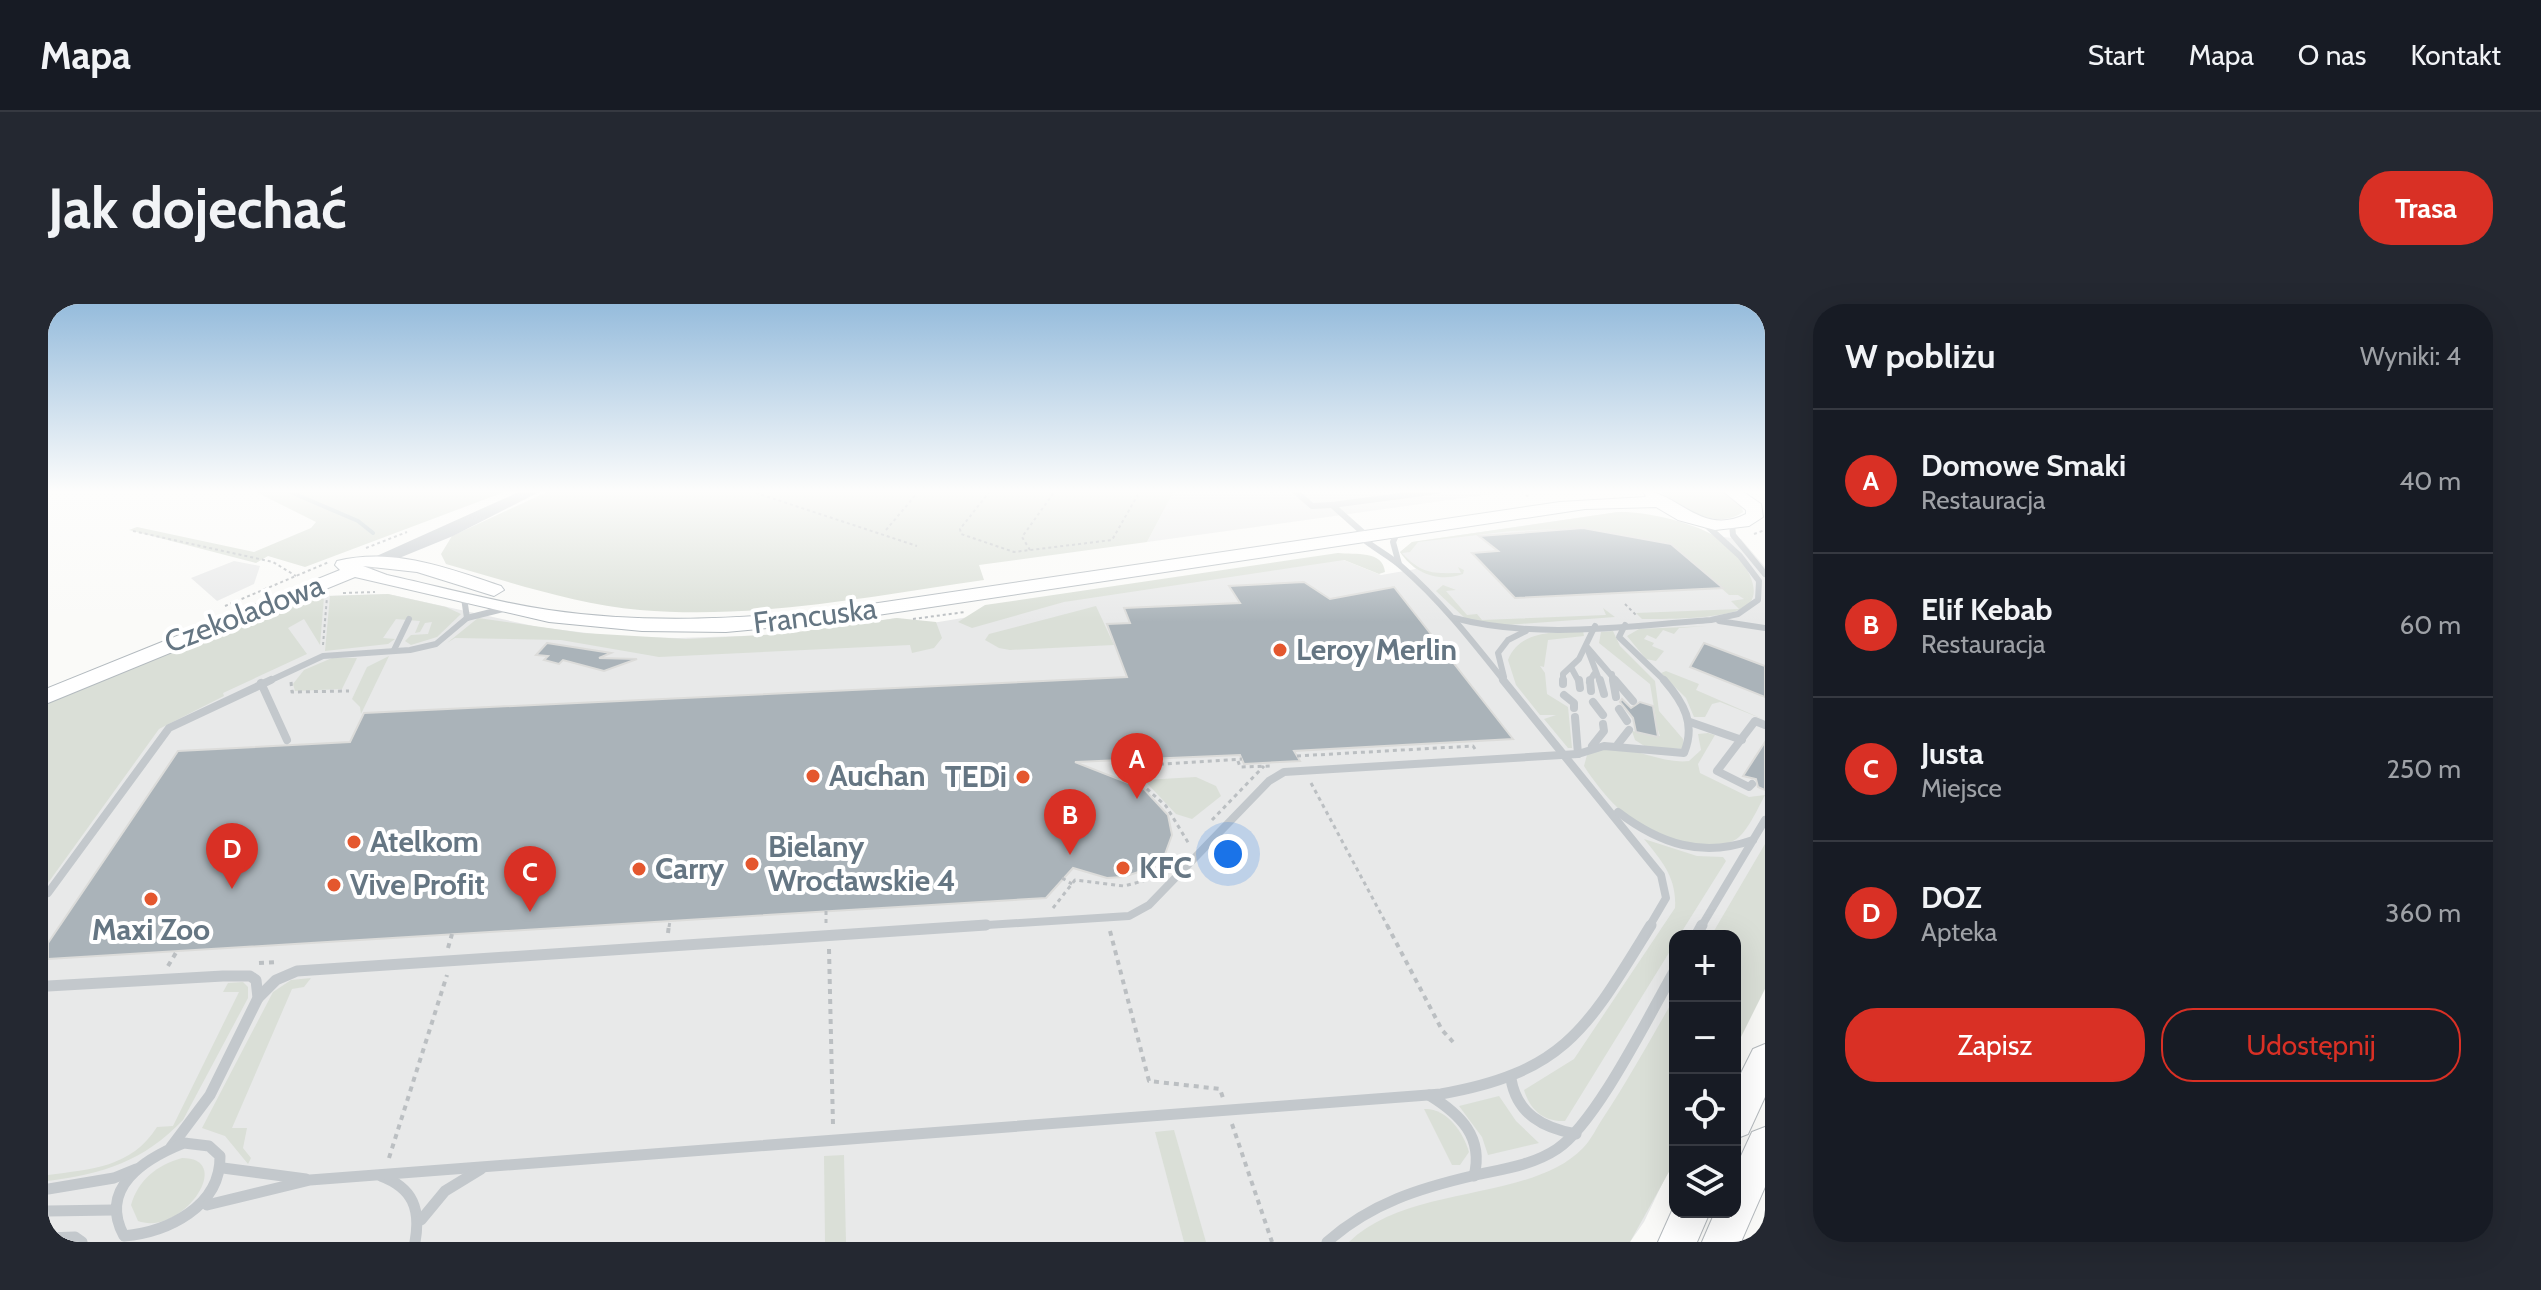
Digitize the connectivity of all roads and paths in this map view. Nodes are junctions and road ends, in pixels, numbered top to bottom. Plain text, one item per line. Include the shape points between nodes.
1 (150, 535) edge
2 (422, 535) edge
3 (442, 535) edge
4 (883, 535) edge
5 (963, 535) edge
6 (1024, 535) edge
7 (1115, 535) edge
8 (1362, 535) edge
9 (1386, 535) edge
10 (1396, 535) edge
11 (1716, 535) edge
12 (1733, 535) edge
13 (436, 538) junction
14 (1365, 538) junction
15 (917, 546) dead end
16 (1030, 550) junction
17 (379, 560) junction
18 (1399, 564) junction
19 (356, 565) junction
20 (427, 571) junction
21 (1765, 574) edge
22 (296, 576) dead end
23 (388, 592) dead end
24 (326, 593) dead end
25 (337, 593) dead end
26 (464, 598) junction
27 (509, 608) junction
28 (957, 614) dead end
29 (467, 618) junction
30 (930, 618) dead end
31 (1453, 618) junction
32 (409, 619) dead end
33 (581, 619) junction
34 (1711, 620) junction
35 (1625, 625) junction
36 (1595, 626) junction
37 (1765, 628) edge
38 (1542, 629) junction
39 (1587, 647) junction
40 (394, 650) junction
41 (323, 651) dead end
42 (1572, 669) junction
43 (1612, 673) junction
44 (297, 674) dead end
45 (1594, 674) junction
46 (261, 683) junction
47 (1507, 684) junction
48 (1563, 684) dead end
49 (1580, 688) dead end
50 (349, 691) dead end
51 (1591, 691) dead end
52 (1604, 694) dead end
53 (1564, 695) dead end
54 (48, 696) edge
55 (1616, 697) dead end
56 (1633, 701) dead end
57 (1593, 702) dead end
58 (1619, 709) dead end
59 (1690, 722) junction
60 (1765, 725) edge
61 (287, 740) dead end
62 (1742, 740) junction
63 (1618, 744) junction
64 (1473, 746) dead end
65 (1592, 746) junction
66 (1578, 754) junction
67 (1565, 755) junction
68 (1297, 756) dead end
69 (1242, 759) dead end
70 (1264, 766) dead end
71 (1304, 769) junction
72 (1121, 772) dead end
73 (1129, 773) junction
74 (1750, 785) dead end
75 (1599, 796) junction
76 (1765, 820) edge
77 (1210, 821) dead end
78 (1753, 840) junction
79 (1189, 844) dead end
80 (1159, 877) dead end
81 (1062, 878) dead end
82 (1072, 884) junction
83 (48, 893) edge
84 (826, 911) dead end
85 (1048, 914) dead end
86 (1106, 919) junction
87 (670, 921) dead end
88 (1700, 930) edge
89 (828, 932) junction
90 (452, 934) dead end
91 (668, 937) dead end
92 (177, 951) dead end
93 (449, 957) junction
94 (166, 970) dead end
95 (1669, 980) edge
96 (48, 986) edge
97 (258, 998) junction
98 (1453, 1042) dead end
99 (1765, 1060) edge
100 (1511, 1079) junction
101 (1429, 1095) junction
102 (1227, 1110) junction
103 (1741, 1110) edge
104 (833, 1125) dead end
105 (1576, 1134) junction
106 (1765, 1145) edge
107 (171, 1147) junction
108 (389, 1158) dead end
109 (489, 1166) junction
110 (137, 1168) junction
111 (223, 1168) junction
112 (376, 1174) junction
113 (1474, 1176) junction
114 (310, 1180) junction
115 (48, 1189) edge
116 (1741, 1198) edge
117 (207, 1205) junction
118 (113, 1210) junction
119 (48, 1211) edge
120 (1688, 1218) edge
121 (1732, 1218) edge
122 (421, 1220) junction
123 (171, 1236) edge
124 (48, 1238) edge
125 (123, 1239) edge
126 (82, 1242) edge
127 (415, 1242) edge
128 (1272, 1242) edge
129 (1327, 1242) edge
130 (1677, 1242) edge
131 (1721, 1242) edge

1 - 22 path via 273,562
2 - 19 street, Czekoladowa
3 - 13 street, Czekoladowa
4 - 15 path
5 - 16 path via 1014,552
6 - 16 path
7 - 16 path via 1112,540
8 - 14 lane
9 - 14 main road, Francuska
10 - 18 lane
11 - 34 lane via 1755,573 1760,587 1758,600 1746,611
12 - 21 lane
13 - 17 street, Czekoladowa
13 - 20 street via 423,552
14 - 18 lane via 1383,557
14 - 33 main road, Francuska via 759,624 692,627
17 - 19 main road
17 - 20 main road
18 - 31 lane
19 - 26 main road via 382,580
19 - 54 main road, Czekoladowa
20 - 33 main road
23 - 25 path
24 - 41 path
26 - 27 main road
26 - 29 lane
27 - 29 lane
27 - 33 main road
28 - 30 path
29 - 40 lane via 436,644
31 - 38 lane via 1483,628
31 - 47 lane
32 - 40 lane
34 - 35 lane
34 - 37 lane
35 - 36 lane
35 - 59 lane via 1619,637 1681,698
36 - 38 lane
36 - 39 lane
38 - 47 lane via 1514,635 1502,645 1498,662
39 - 42 lane
39 - 43 lane
39 - 45 lane
40 - 46 lane via 323,656
42 - 48 lane via 1563,674
42 - 49 lane
43 - 55 lane
43 - 56 lane
44 - 50 path via 290,684 292,692
45 - 51 lane
45 - 52 lane
46 - 61 lane
46 - 83 lane via 169,728
47 - 67 lane
53 - 66 lane via 1576,707
57 - 65 lane via 1603,713 1604,731
58 - 63 lane via 1629,720
59 - 62 lane
59 - 63 lane via 1692,742 1684,753 1667,755
60 - 62 lane via 1755,721
62 - 74 lane via 1717,771
63 - 65 lane
64 - 68 path
65 - 66 lane
66 - 67 lane
67 - 71 lane
67 - 75 lane
69 - 73 path via 1163,764
70 - 77 path
71 - 86 lane via 1269,781 1149,905 1129,916
71 - 98 path
72 - 73 path
73 - 79 path via 1166,806
75 - 78 lane via 1644,831 1676,845 1719,851
75 - 100 lane via 1653,860 1666,898 1577,1036 1560,1053
76 - 78 lane
78 - 88 lane
80 - 82 path via 1124,886 1075,880
81 - 82 path
82 - 85 path
84 - 89 path
86 - 89 lane
86 - 102 path via 1149,1081 1220,1089
87 - 91 path
89 - 93 lane
89 - 104 path
90 - 93 path
92 - 94 path
93 - 97 lane via 297,971 276,980
93 - 108 path
95 - 105 lane
96 - 97 lane via 243,976 256,980
97 - 107 lane via 210,1095
99 - 103 main road
100 - 101 lane
100 - 105 lane via 1512,1095 1527,1115 1556,1131
101 - 102 lane
101 - 113 lane via 1466,1122 1478,1150
102 - 109 lane
102 - 128 path
105 - 113 lane via 1534,1161
106 - 116 main road
107 - 110 lane
107 - 111 lane via 212,1147
109 - 112 lane
109 - 122 lane via 453,1184
110 - 115 lane via 114,1178
110 - 118 lane
111 - 114 lane
111 - 117 lane
112 - 114 lane
112 - 122 lane via 410,1191
113 - 129 lane via 1386,1201 1342,1226
114 - 117 lane
117 - 123 lane
118 - 119 lane
118 - 125 lane
120 - 130 main road
121 - 131 main road
122 - 127 lane
123 - 125 lane
124 - 126 lane via 75,1237

